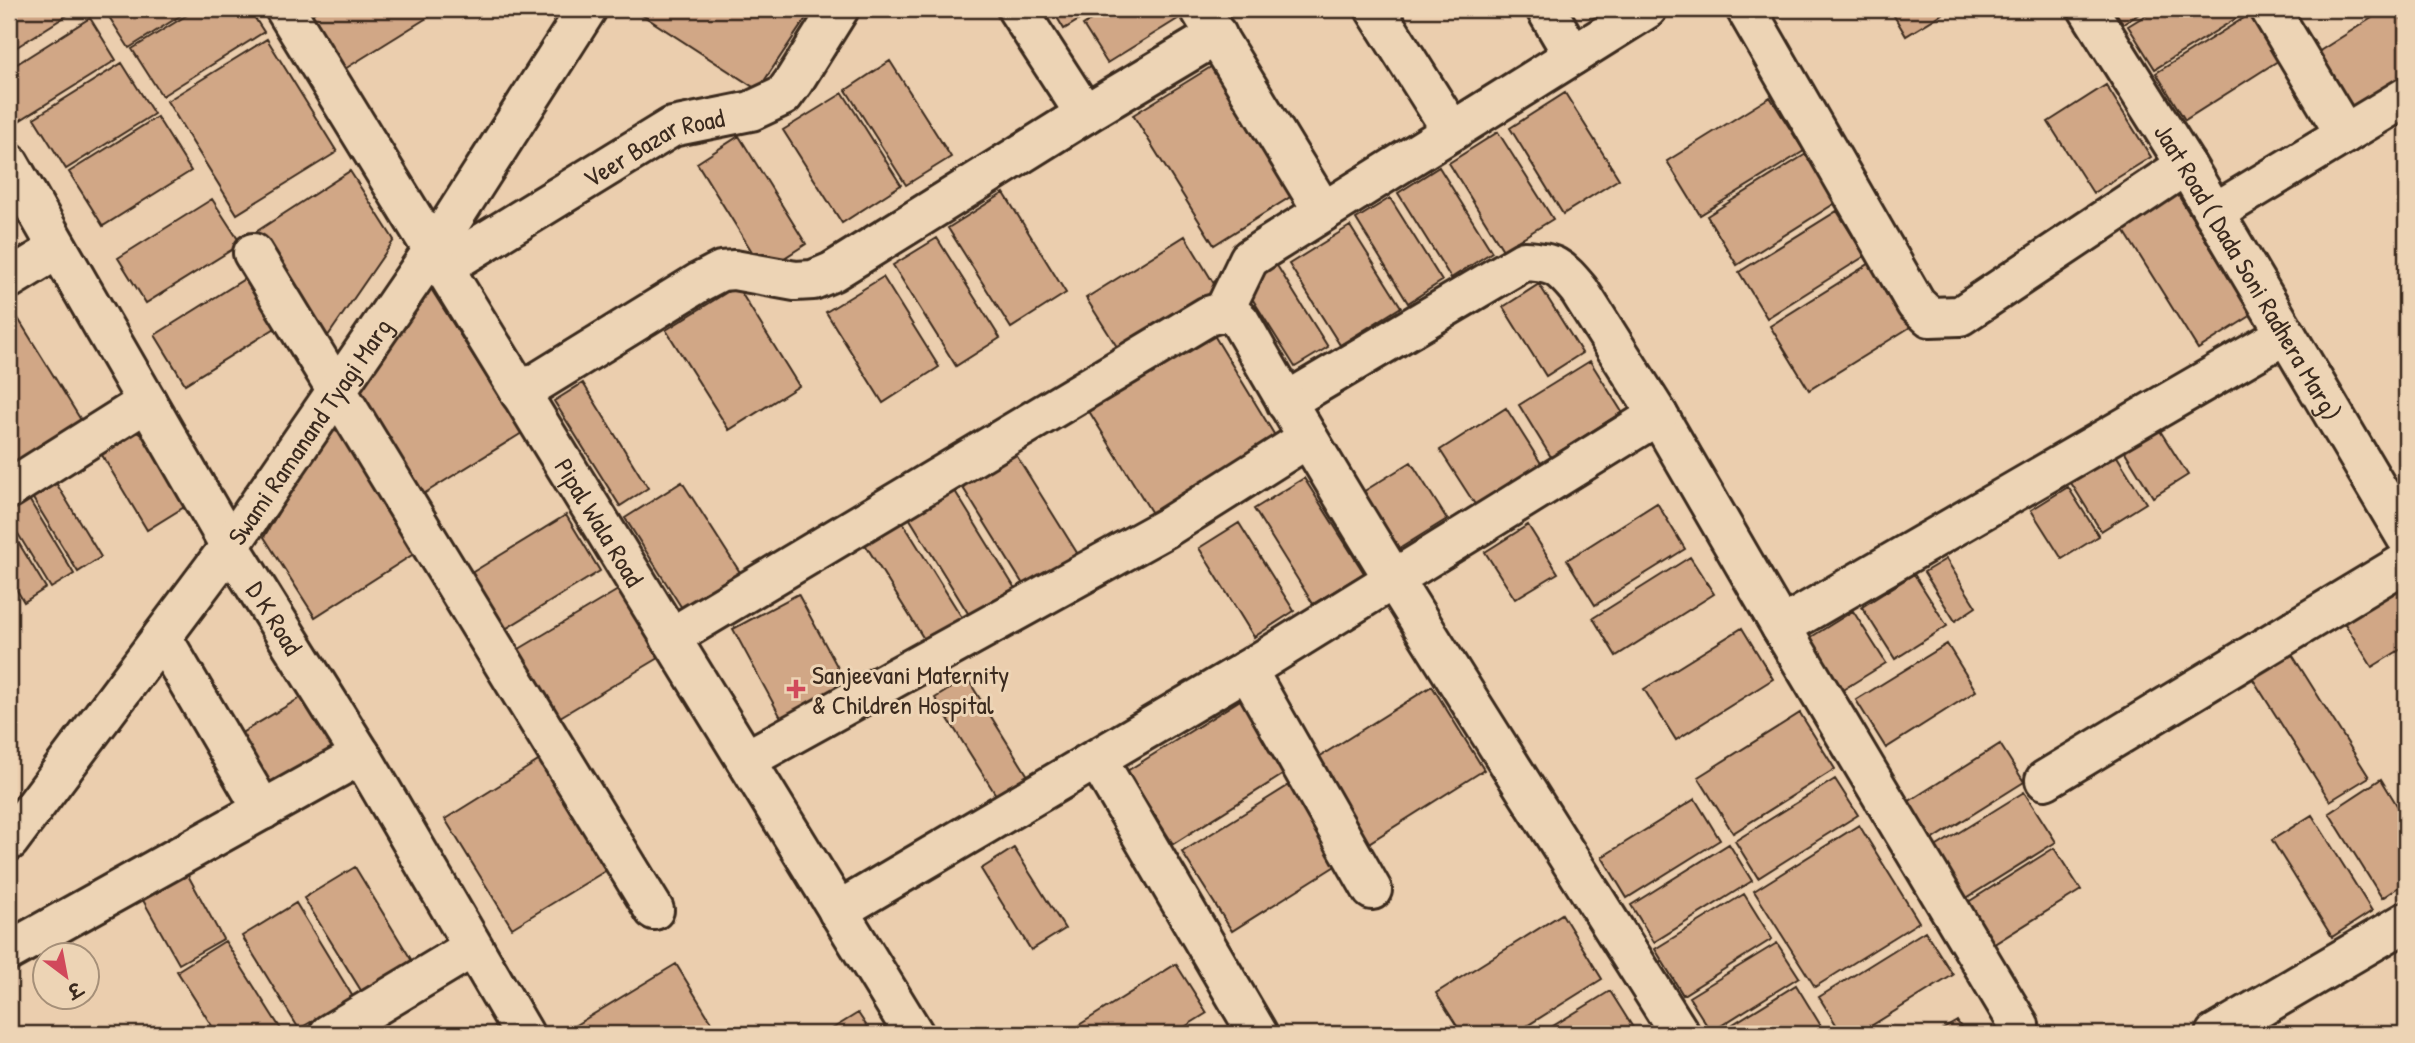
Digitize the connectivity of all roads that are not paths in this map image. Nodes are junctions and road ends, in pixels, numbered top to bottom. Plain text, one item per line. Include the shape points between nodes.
1 (285, 9) edge
2 (587, 9) edge
3 (839, 9) edge
4 (1017, 9) edge
5 (1375, 9) edge
6 (1546, 9) edge
7 (1647, 9) edge
8 (1746, 9) edge
9 (2088, 9) edge
10 (2270, 9) edge
11 (1209, 22) edge
12 (1573, 55) junction
13 (2406, 97) edge
14 (1085, 114) junction
15 (1452, 131) junction
16 (2345, 134) junction
17 (9, 163) edge
18 (2186, 165) junction
19 (1323, 211) junction
20 (2214, 213) junction
21 (58, 249) junction
22 (253, 253) dead end
23 (438, 259) junction
24 (9, 279) edge
25 (1224, 311) junction
26 (2286, 334) junction
27 (338, 389) junction
28 (520, 393) junction
29 (147, 402) junction
30 (1286, 402) junction
31 (1658, 415) junction
32 (1308, 438) junction
33 (9, 489) edge
34 (2406, 537) edge
35 (230, 546) junction
36 (2406, 562) edge
37 (1394, 578) junction
38 (1781, 627) junction
39 (162, 637) junction
40 (670, 638) junction
41 (1247, 670) junction
42 (361, 755) junction
43 (1097, 759) junction
44 (746, 760) junction
45 (2045, 780) dead end
46 (263, 810) junction
47 (9, 841) edge
48 (1371, 890) dead end
49 (654, 910) dead end
50 (838, 911) junction
51 (2406, 922) edge
52 (472, 948) junction
53 (9, 951) edge
54 (2019, 1025) dead end
55 (328, 1034) edge
56 (524, 1034) edge
57 (914, 1034) edge
58 (1258, 1034) edge
59 (1680, 1034) edge
60 (2215, 1034) edge

1 - 23 street, Pipal Wala Road
2 - 23 street, Swami Ramanand Tyagi Marg
3 - 23 street, Veer Bazar Road via 783,96 751,111 672,127
4 - 14 street
5 - 15 street
6 - 12 street
7 - 12 street
8 - 18 street via 1916,304 1930,317 1960,316
9 - 18 street, Jaat Road ( Dada Soni Radhera Marg)
10 - 16 street
11 - 14 street
11 - 19 street
12 - 15 street
13 - 16 street
14 - 28 street via 832,272 795,281 721,271
15 - 19 street
16 - 20 street
17 - 21 street, D K Road
18 - 20 street, Jaat Road ( Dada Soni Radhera Marg)
19 - 25 street via 1249,259
20 - 26 street, Jaat Road ( Dada Soni Radhera Marg)
21 - 24 street
21 - 29 street, D K Road
22 - 27 street
23 - 27 street, Swami Ramanand Tyagi Marg
23 - 28 street, Pipal Wala Road
25 - 30 street via 1240,321
25 - 40 street via 1208,316
26 - 34 street, Jaat Road ( Dada Soni Radhera Marg)
26 - 38 street
27 - 35 street, Swami Ramanand Tyagi Marg
27 - 49 street
28 - 40 street, Pipal Wala Road
29 - 33 street
29 - 35 street, D K Road
30 - 31 street via 1524,261 1547,262 1566,275
30 - 32 street
31 - 37 street
31 - 38 street
32 - 37 street
32 - 44 street via 1166,528
35 - 39 street, Swami Ramanand Tyagi Marg
35 - 42 street, D K Road
36 - 45 street
37 - 41 street
37 - 59 street
38 - 54 street
39 - 46 street
39 - 47 street, Swami Ramanand Tyagi Marg
40 - 44 street, Pipal Wala Road
41 - 43 street
41 - 48 street
42 - 46 street
42 - 52 street, D K Road
43 - 50 street
43 - 58 street
44 - 50 street, Pipal Wala Road
46 - 53 street
50 - 57 street, Pipal Wala Road
51 - 60 street
52 - 55 street
52 - 56 street, D K Road

